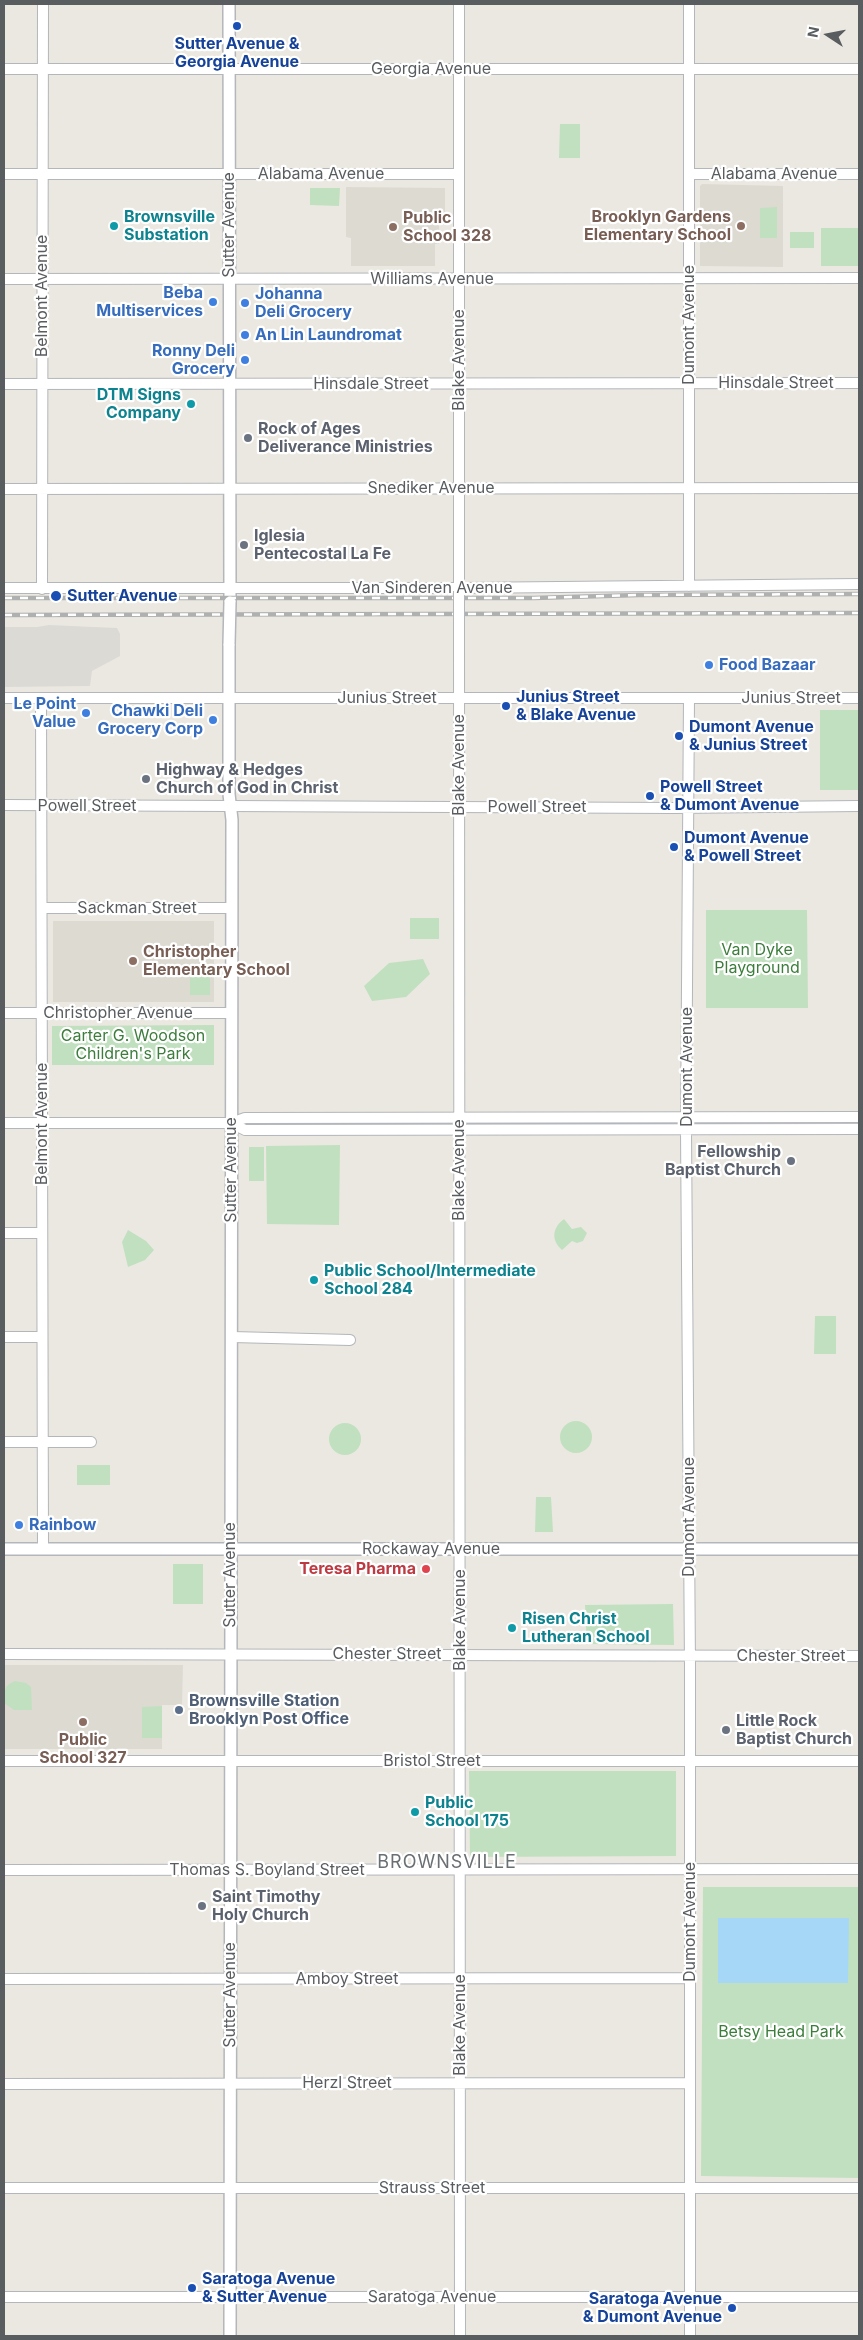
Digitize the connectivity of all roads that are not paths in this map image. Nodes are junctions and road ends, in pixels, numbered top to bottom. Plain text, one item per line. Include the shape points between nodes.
1 (43, 4) edge
2 (229, 4) edge
3 (459, 4) edge
4 (689, 4) edge
5 (459, 68) junction
6 (4, 69) edge
7 (43, 69) junction
8 (229, 69) junction
9 (689, 69) junction
10 (859, 69) edge
11 (4, 174) edge
12 (43, 174) junction
13 (229, 174) junction
14 (459, 174) junction
15 (689, 174) junction
16 (859, 174) edge
17 (859, 278) edge
18 (4, 279) edge
19 (42, 279) junction
20 (229, 279) junction
21 (459, 279) junction
22 (688, 279) junction
23 (689, 383) junction
24 (859, 383) edge
25 (4, 384) edge
26 (42, 384) junction
27 (229, 384) junction
28 (459, 384) junction
29 (229, 488) junction
30 (459, 488) junction
31 (689, 488) junction
32 (859, 488) edge
33 (4, 489) edge
34 (42, 489) junction
35 (859, 584) edge
36 (689, 586) junction
37 (4, 588) edge
38 (42, 588) junction
39 (230, 588) junction
40 (459, 590) junction
41 (4, 698) edge
42 (41, 698) junction
43 (229, 698) junction
44 (459, 698) junction
45 (689, 698) junction
46 (859, 698) edge
47 (4, 805) edge
48 (42, 805) junction
49 (230, 806) junction
50 (859, 806) edge
51 (459, 807) junction
52 (688, 808) junction
53 (42, 908) junction
54 (232, 908) junction
55 (4, 1013) edge
56 (42, 1013) junction
57 (231, 1013) junction
58 (686, 1117) junction
59 (859, 1117) edge
60 (459, 1118) junction
61 (4, 1123) edge
62 (42, 1123) junction
63 (231, 1124) junction
64 (859, 1129) edge
65 (686, 1130) junction
66 (459, 1131) junction
67 (4, 1233) edge
68 (42, 1233) junction
69 (42, 1337) junction
70 (232, 1337) junction
71 (4, 1338) edge
72 (350, 1340) dead end
73 (4, 1442) edge
74 (42, 1442) junction
75 (91, 1442) dead end
76 (689, 1548) junction
77 (4, 1549) edge
78 (42, 1549) junction
79 (230, 1549) junction
80 (460, 1549) junction
81 (859, 1549) edge
82 (4, 1654) edge
83 (230, 1654) junction
84 (460, 1654) junction
85 (690, 1656) junction
86 (859, 1656) edge
87 (690, 1760) junction
88 (4, 1761) edge
89 (230, 1761) junction
90 (460, 1761) junction
91 (859, 1761) edge
92 (690, 1869) junction
93 (859, 1869) edge
94 (4, 1870) edge
95 (230, 1870) junction
96 (460, 1870) junction
97 (460, 1978) junction
98 (690, 1978) junction
99 (4, 1979) edge
100 (230, 1979) junction
101 (460, 2083) junction
102 (690, 2083) junction
103 (4, 2084) edge
104 (230, 2084) junction
105 (4, 2188) edge
106 (230, 2188) junction
107 (460, 2188) junction
108 (690, 2188) junction
109 (859, 2188) edge
110 (859, 2296) edge
111 (4, 2297) edge
112 (230, 2297) junction
113 (460, 2297) junction
114 (690, 2297) junction
115 (230, 2336) edge
116 (460, 2336) edge
117 (690, 2336) edge

1 - 7 street, Belmont Avenue
2 - 8 street, Sutter Avenue
3 - 5 street, Blake Avenue
4 - 9 street, Dumont Avenue
5 - 8 street, Georgia Avenue
5 - 9 street, Georgia Avenue
5 - 14 street, Blake Avenue
6 - 7 street, Georgia Avenue
7 - 8 street, Georgia Avenue
7 - 12 street, Belmont Avenue
8 - 13 street, Sutter Avenue
9 - 10 street, Georgia Avenue
9 - 15 street, Dumont Avenue
11 - 12 street, Alabama Avenue
12 - 13 street, Alabama Avenue
12 - 19 street, Belmont Avenue
13 - 14 street, Alabama Avenue
13 - 20 street, Sutter Avenue
14 - 21 street, Blake Avenue
15 - 16 street, Alabama Avenue
15 - 22 street, Dumont Avenue
17 - 22 street, Williams Avenue
18 - 19 street, Williams Avenue
19 - 20 street, Williams Avenue
19 - 26 street, Belmont Avenue
20 - 21 street, Williams Avenue
20 - 27 street, Sutter Avenue
21 - 22 street, Williams Avenue
21 - 28 street, Blake Avenue
22 - 23 street, Dumont Avenue
23 - 24 street, Hinsdale Street
23 - 28 street, Hinsdale Street
23 - 31 street, Dumont Avenue
25 - 26 street, Hinsdale Street
26 - 27 street, Hinsdale Street
26 - 34 street, Belmont Avenue
27 - 28 street, Hinsdale Street
27 - 29 street, Sutter Avenue
28 - 30 street, Blake Avenue
29 - 30 street, Snediker Avenue
29 - 34 street, Snediker Avenue
29 - 39 street, Sutter Avenue
30 - 31 street, Snediker Avenue
30 - 40 street, Blake Avenue
31 - 32 street, Snediker Avenue
31 - 36 street, Dumont Avenue
33 - 34 street, Snediker Avenue
34 - 38 street, Belmont Avenue
35 - 36 street, Van Sinderen Avenue
36 - 40 street, Van Sinderen Avenue
37 - 38 street, Van Sinderen Avenue
38 - 39 street, Van Sinderen Avenue
39 - 40 street, Van Sinderen Avenue
39 - 43 street, Sutter Avenue, bridge
40 - 44 street, Blake Avenue, bridge
41 - 42 street, Junius Street
42 - 43 street, Junius Street
42 - 48 street, Belmont Avenue
43 - 44 street, Junius Street
43 - 49 street, Sutter Avenue
44 - 45 street, Junius Street
44 - 51 street, Blake Avenue
45 - 46 street, Junius Street
45 - 52 street, Dumont Avenue
47 - 48 street, Powell Street
48 - 49 street, Powell Street
48 - 53 street, Belmont Avenue
49 - 51 street, Powell Street
49 - 54 street, Sutter Avenue
50 - 52 street, Powell Street
51 - 52 street, Powell Street
51 - 60 street, Blake Avenue
52 - 58 street, Dumont Avenue
53 - 54 street, Sackman Street
53 - 56 street, Belmont Avenue
54 - 57 street, Sutter Avenue
55 - 56 street, Christopher Avenue
56 - 57 street, Christopher Avenue
56 - 62 street, Belmont Avenue
57 - 63 street, Sutter Avenue
58 - 59 street
58 - 60 street
58 - 65 street, Dumont Avenue
60 - 63 street via 245,1118
60 - 66 street, Blake Avenue
61 - 62 street
62 - 63 street
62 - 68 street, Belmont Avenue
63 - 66 street via 245,1130
63 - 70 street, Sutter Avenue
64 - 65 street
65 - 66 street
65 - 76 street, Dumont Avenue
66 - 80 street, Blake Avenue
67 - 68 street
68 - 69 street, Belmont Avenue
69 - 71 street
69 - 74 street, Belmont Avenue
70 - 72 street
70 - 79 street, Sutter Avenue
73 - 74 street
74 - 75 street
74 - 78 street, Belmont Avenue
76 - 80 street, Rockaway Avenue
76 - 81 street, Rockaway Avenue
76 - 85 street, Dumont Avenue
77 - 78 street, Rockaway Avenue
78 - 79 street, Rockaway Avenue
79 - 80 street, Rockaway Avenue
79 - 83 street, Sutter Avenue
80 - 84 street, Blake Avenue
82 - 83 street, Chester Street
83 - 84 street, Chester Street
83 - 89 street, Sutter Avenue
84 - 85 street, Chester Street
84 - 90 street, Blake Avenue
85 - 86 street, Chester Street
85 - 87 street, Dumont Avenue
87 - 90 street, Bristol Street
87 - 91 street, Bristol Street
87 - 92 street, Dumont Avenue
88 - 89 street, Bristol Street
89 - 90 street, Bristol Street
89 - 95 street, Sutter Avenue
90 - 96 street, Blake Avenue
92 - 93 street, Thomas S. Boyland Street
92 - 96 street, Thomas S. Boyland Street
92 - 98 street, Dumont Avenue
94 - 95 street, Thomas S. Boyland Street
95 - 96 street, Thomas S. Boyland Street
95 - 100 street, Sutter Avenue
96 - 97 street, Blake Avenue
97 - 98 street, Amboy Street
97 - 100 street, Amboy Street
97 - 101 street, Blake Avenue
98 - 102 street, Dumont Avenue
99 - 100 street, Amboy Street
100 - 104 street, Sutter Avenue
101 - 102 street, Herzl Street
101 - 104 street, Herzl Street
101 - 107 street, Blake Avenue
102 - 108 street, Dumont Avenue
103 - 104 street, Herzl Street
104 - 106 street, Sutter Avenue
105 - 106 street, Strauss Street
106 - 107 street, Strauss Street
106 - 112 street, Sutter Avenue
107 - 108 street, Strauss Street
107 - 113 street, Blake Avenue
108 - 109 street, Strauss Street
108 - 114 street, Dumont Avenue
110 - 114 street, Saratoga Avenue
111 - 112 street, Saratoga Avenue
112 - 113 street, Saratoga Avenue
112 - 115 street, Sutter Avenue
113 - 114 street, Saratoga Avenue
113 - 116 street, Blake Avenue
114 - 117 street, Dumont Avenue

